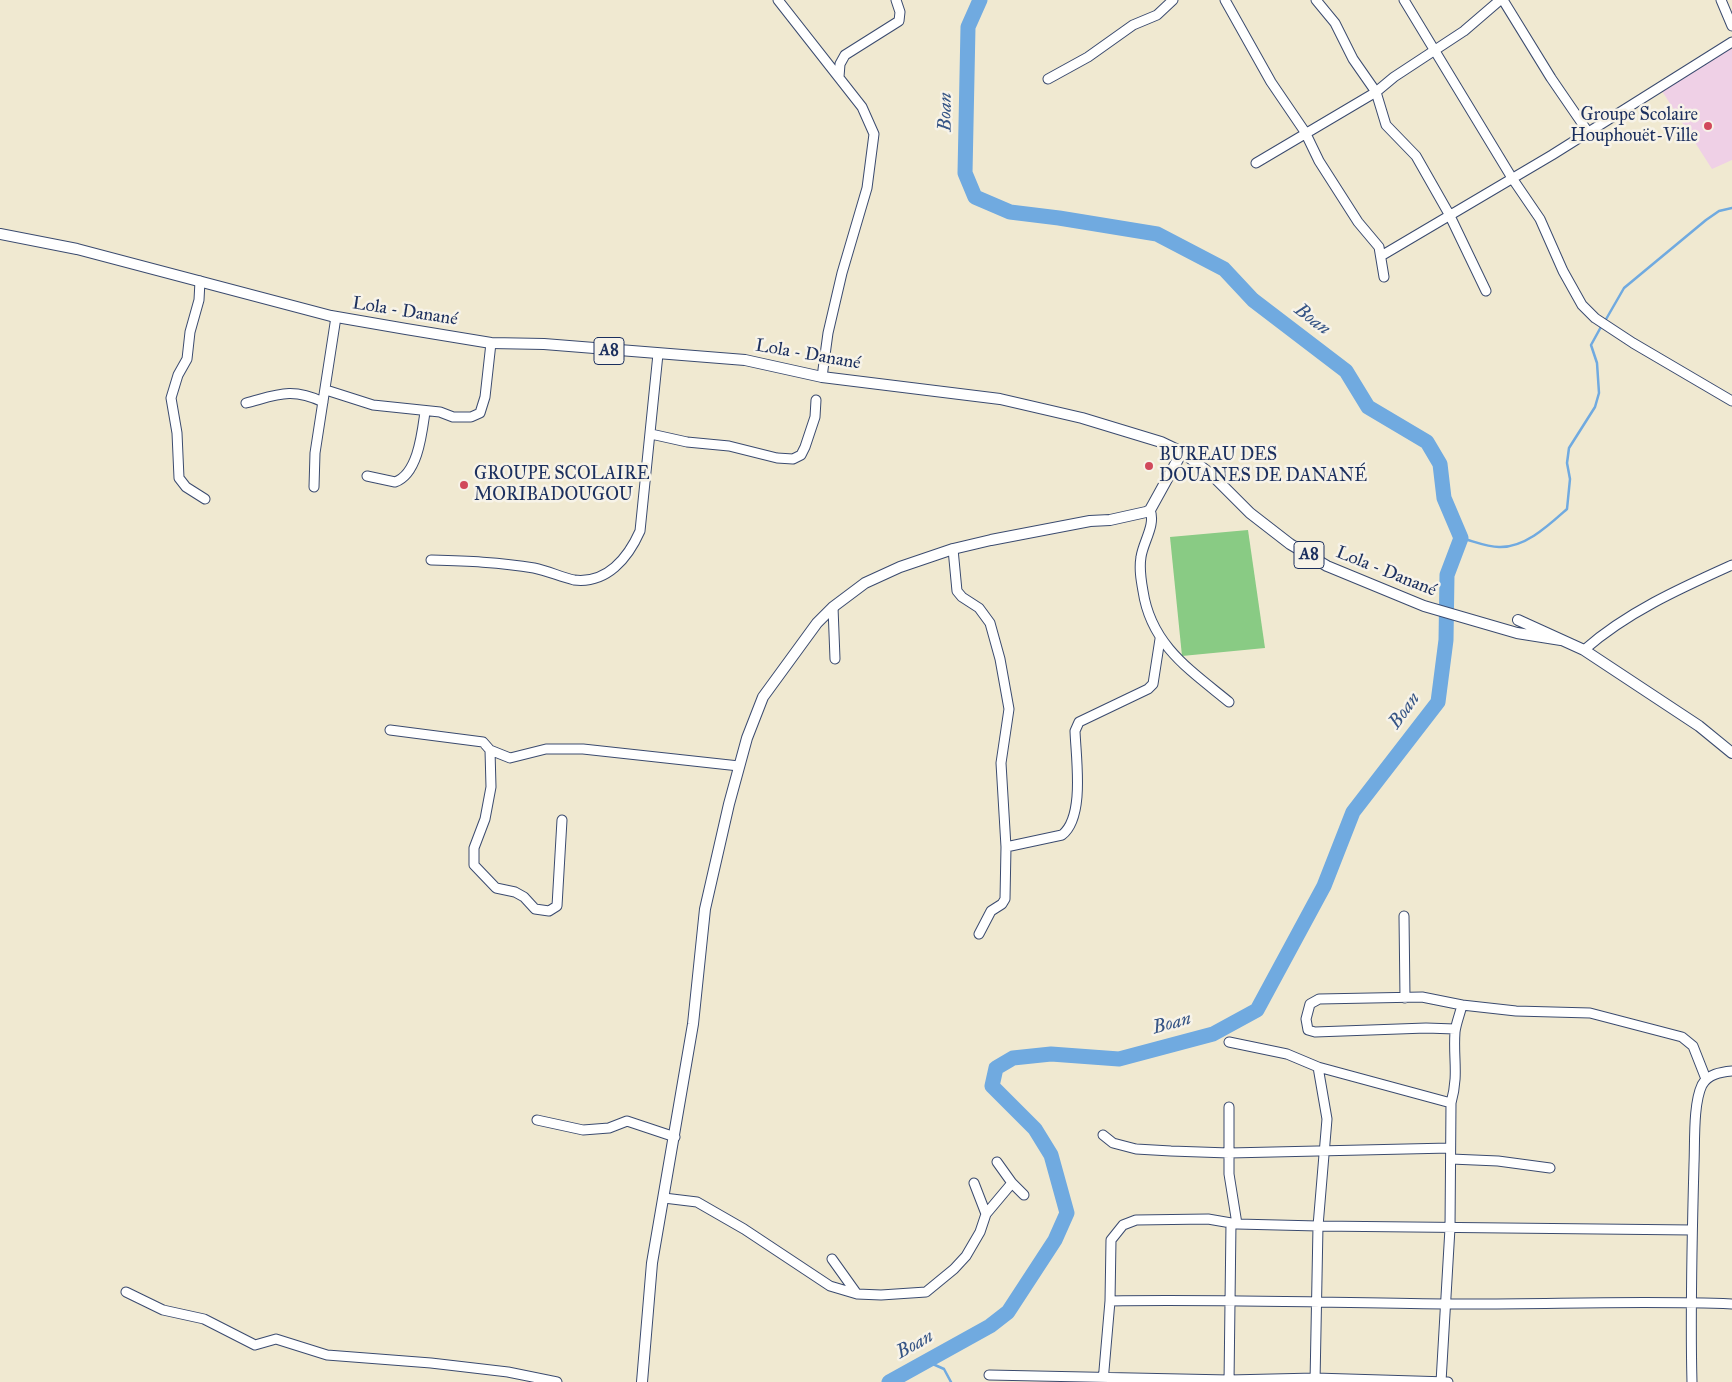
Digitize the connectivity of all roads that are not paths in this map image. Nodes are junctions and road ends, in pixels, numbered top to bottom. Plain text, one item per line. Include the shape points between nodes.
1 (778, 0) edge
2 (896, 0) edge
3 (1173, 0) edge
4 (1225, 0) edge
5 (1316, 0) edge
6 (1404, 0) edge
7 (1500, 0) edge
8 (1504, 0) edge
9 (1722, 0) edge
10 (1732, 26) edge
11 (1732, 42) edge
12 (1436, 51) junction
13 (839, 77) junction
14 (1048, 80) dead end
15 (1376, 92) junction
16 (1305, 132) junction
17 (1588, 132) junction
18 (1256, 162) dead end
19 (1512, 178) junction
20 (1449, 214) junction
21 (0, 234) edge
22 (1381, 256) junction
23 (1384, 277) dead end
24 (200, 281) junction
25 (1486, 291) dead end
26 (336, 317) junction
27 (491, 343) junction
28 (658, 354) junction
29 (822, 377) junction
30 (326, 390) junction
31 (816, 400) dead end
32 (1732, 401) edge
33 (323, 402) junction
34 (246, 403) dead end
35 (425, 412) junction
36 (651, 434) junction
37 (1182, 452) junction
38 (367, 476) dead end
39 (314, 487) dead end
40 (205, 499) dead end
41 (1150, 510) junction
42 (953, 549) junction
43 (431, 560) dead end
44 (1732, 565) edge
45 (833, 607) junction
46 (1518, 620) dead end
47 (1160, 639) junction
48 (1561, 640) junction
49 (1584, 650) junction
50 (835, 659) dead end
51 (1230, 702) dead end
52 (390, 730) dead end
53 (490, 750) junction
54 (1732, 753) edge
55 (739, 766) junction
56 (562, 820) dead end
57 (1006, 847) junction
58 (1404, 916) dead end
59 (980, 934) dead end
60 (1405, 998) junction
61 (1462, 1005) junction
62 (1455, 1029) junction
63 (1229, 1042) dead end
64 (1318, 1067) junction
65 (1732, 1071) edge
66 (1706, 1079) junction
67 (1451, 1103) junction
68 (1229, 1107) dead end
69 (537, 1120) dead end
70 (1102, 1135) dead end
71 (675, 1138) junction
72 (1450, 1148) junction
73 (1324, 1150) junction
74 (1229, 1153) junction
75 (1451, 1159) junction
76 (997, 1162) dead end
77 (1550, 1168) dead end
78 (974, 1183) dead end
79 (1012, 1183) junction
80 (1024, 1195) dead end
81 (664, 1198) junction
82 (986, 1214) junction
83 (1234, 1223) junction
84 (1318, 1226) junction
85 (1450, 1228) junction
86 (1692, 1230) junction
87 (832, 1259) dead end
88 (126, 1292) dead end
89 (857, 1294) junction
90 (1229, 1299) junction
91 (1110, 1301) junction
92 (1316, 1302) junction
93 (1690, 1302) junction
94 (1445, 1304) junction
95 (1732, 1304) edge
96 (989, 1375) dead end
97 (1103, 1380) edge
98 (1315, 1380) edge
99 (1229, 1381) edge
100 (558, 1382) edge
101 (642, 1382) edge
102 (1441, 1382) edge
103 (1448, 1382) edge
104 (1692, 1382) edge

1 - 13 street
2 - 13 street via 899,21 845,55
3 - 14 street via 1157,15 1134,25
4 - 16 street
5 - 15 street via 1335,24 1353,59
6 - 12 street
7 - 12 street
8 - 17 street
9 - 10 street
11 - 17 street
12 - 15 street
12 - 19 street
13 - 29 street via 869,120 874,142 867,188 828,333
15 - 16 street
15 - 20 street via 1386,125 1416,156
16 - 18 street
16 - 22 street via 1319,161 1358,222 1376,241
17 - 19 street
19 - 20 street
19 - 32 street via 1540,219 1562,270 1582,305 1595,318 1633,343
20 - 22 street
20 - 25 street
21 - 24 main road, Lola - Danané / A8 via 77,248
22 - 23 street
24 - 26 main road, Lola - Danané / A8
24 - 40 street via 186,359 171,398 179,478 186,487
26 - 27 main road, Lola - Danané / A8
26 - 30 street
27 - 28 main road, Lola - Danané / A8
27 - 35 street via 480,413 467,417
28 - 29 main road, Lola - Danané / A8 via 745,360
28 - 36 street
29 - 37 main road, Lola - Danané / A8 via 1000,399 1082,418 1161,442
30 - 33 street
30 - 35 street via 373,405
31 - 36 street via 815,417 805,447 802,454 794,459
33 - 34 street via 308,395 283,392
33 - 39 street via 315,453
35 - 38 street via 414,460 402,478 395,482
36 - 43 street via 640,531 611,572 597,578 574,580 534,568
37 - 41 main road
37 - 48 main road, Lola - Danané / A8 via 1212,475 1250,513 1290,544 1326,566 1424,606 1518,633
41 - 42 main road
41 - 47 street via 1153,520 1141,555 1141,576 1147,615
42 - 45 main road via 865,583
42 - 57 street via 957,591 979,608 990,623 1007,691 1009,709 1001,763
44 - 49 street via 1633,615 1606,631
45 - 50 street
45 - 55 main road via 801,644 763,697
46 - 48 main road, Lola - Danané / A8
47 - 51 street via 1186,667
47 - 57 street via 1153,684 1079,722 1076,731 1076,811 1068,830 1062,835
48 - 49 main road, Lola - Danané / A8
49 - 54 main road, Lola - Danané / A8 via 1699,726
52 - 53 street via 483,742
53 - 55 street via 515,758 546,749 583,749
53 - 56 street via 491,787 486,819 473,856 474,865 494,886 524,897 535,909 550,910 557,906
55 - 71 main road via 707,900 693,1024
57 - 59 street via 1005,899 991,911
58 - 60 street
60 - 61 street via 1422,997
60 - 62 street via 1314,1000 1308,1008 1307,1027 1315,1032
61 - 62 street
61 - 66 street via 1516,1011 1590,1013 1682,1037 1693,1046
62 - 67 street via 1456,1085
63 - 64 street via 1287,1054
64 - 67 street
64 - 73 street via 1327,1119
65 - 66 street
66 - 86 street via 1699,1096
67 - 72 street
68 - 74 street
69 - 71 street via 598,1130 627,1121
70 - 74 street via 1113,1143 1136,1149
71 - 81 main road
72 - 73 street
72 - 75 street
73 - 74 street
73 - 84 street
74 - 83 street
75 - 77 street
75 - 85 street
76 - 79 street
78 - 82 street
79 - 80 street
79 - 82 street
81 - 89 street via 697,1202 830,1286
81 - 101 main road via 652,1263
82 - 89 street via 966,1256 926,1292
83 - 84 street
83 - 90 street
83 - 91 street via 1208,1219 1136,1220 1123,1225 1111,1240
84 - 85 street
84 - 92 street
85 - 86 street
85 - 94 street
86 - 93 street
87 - 89 street
88 - 100 street via 163,1310 204,1319 255,1345 276,1339 327,1355 431,1362
90 - 91 street
90 - 92 street
90 - 99 street
91 - 97 street
92 - 94 street
92 - 98 street
93 - 94 street
93 - 95 street
93 - 104 street
94 - 102 street
96 - 97 street
97 - 99 street
98 - 99 street
98 - 102 street
102 - 103 street

